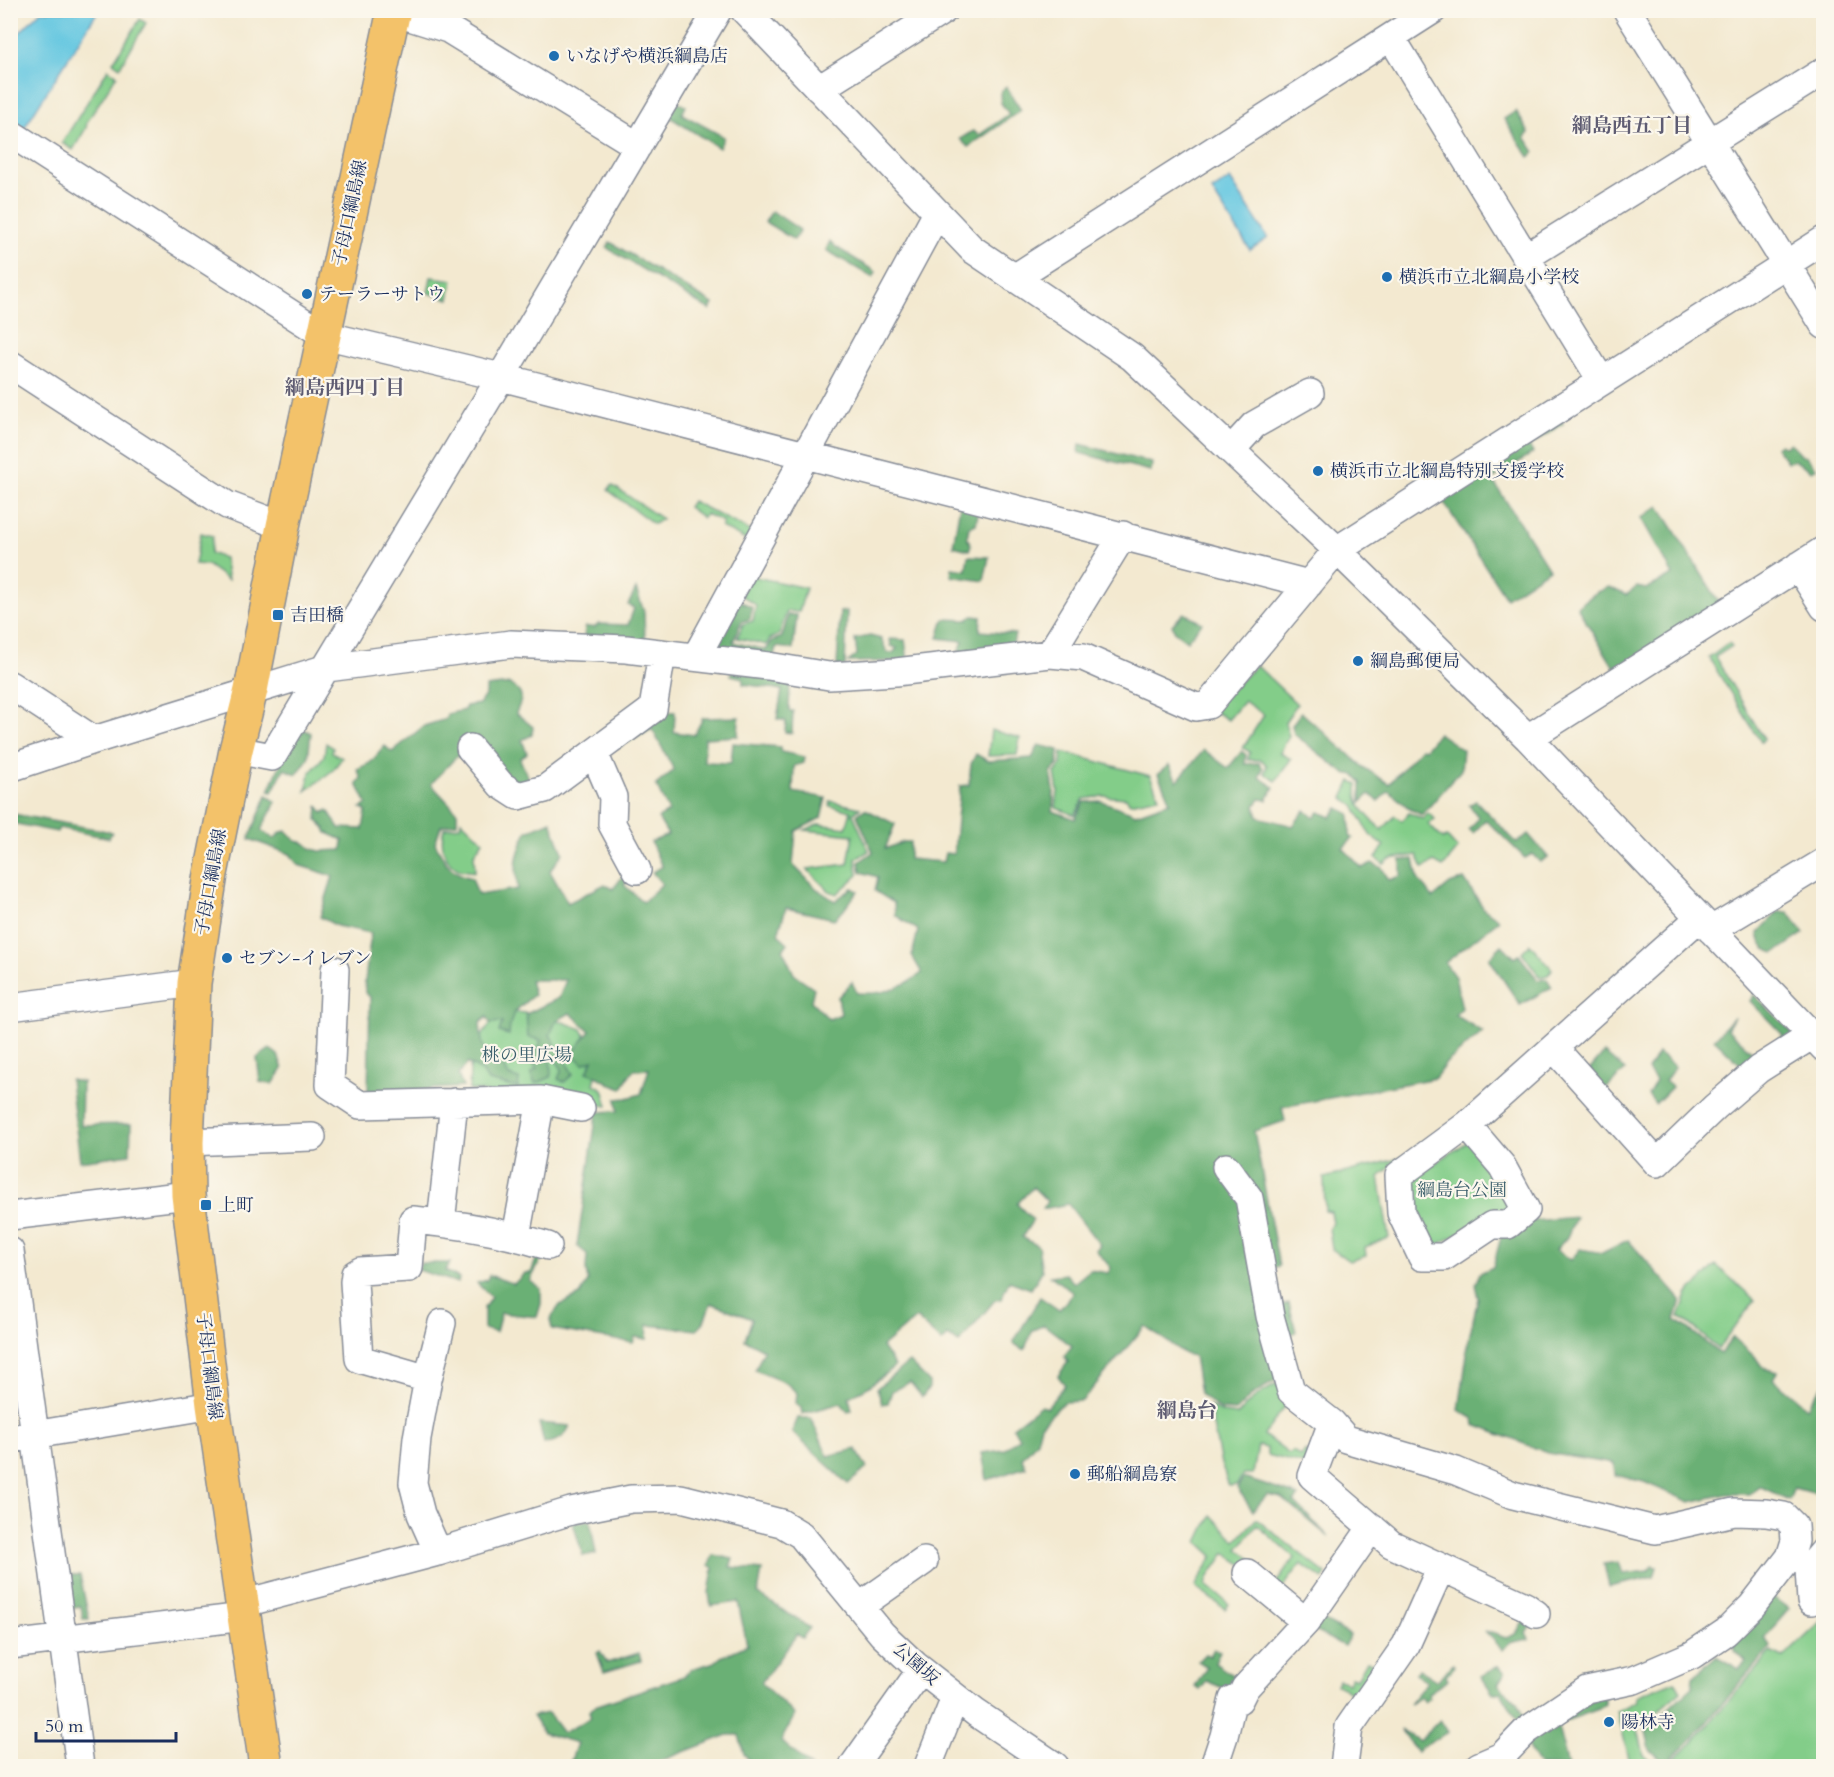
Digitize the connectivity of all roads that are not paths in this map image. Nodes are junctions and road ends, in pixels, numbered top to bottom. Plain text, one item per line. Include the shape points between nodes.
1 (718, 10) edge
2 (744, 10) edge
3 (944, 10) edge
4 (1433, 10) edge
5 (1627, 10) edge
6 (394, 11) edge
7 (1391, 37) junction
8 (1824, 71) edge
9 (819, 88) junction
10 (10, 133) edge
11 (1709, 142) junction
12 (638, 146) junction
13 (937, 213) junction
14 (1824, 240) edge
15 (1526, 257) junction
16 (1785, 264) junction
17 (1014, 278) junction
18 (1824, 325) edge
19 (324, 335) junction
20 (10, 364) edge
21 (501, 377) junction
22 (1601, 380) junction
23 (1310, 393) dead end
24 (1232, 449) junction
25 (806, 456) junction
26 (283, 525) junction
27 (1123, 535) junction
28 (1337, 550) junction
29 (1824, 550) edge
30 (1798, 566) junction
31 (1309, 584) junction
32 (1824, 607) edge
33 (662, 653) junction
34 (1050, 654) junction
35 (696, 657) junction
36 (327, 668) junction
37 (10, 685) edge
38 (251, 690) junction
39 (1528, 738) junction
40 (94, 740) junction
41 (470, 748) dead end
42 (236, 750) junction
43 (594, 753) junction
44 (10, 768) edge
45 (1824, 862) edge
46 (637, 870) dead end
47 (1705, 924) junction
48 (335, 970) dead end
49 (194, 983) junction
50 (10, 1007) edge
51 (1817, 1042) edge
52 (1554, 1047) junction
53 (541, 1100) junction
54 (454, 1102) junction
55 (581, 1108) dead end
56 (1467, 1125) junction
57 (312, 1137) dead end
58 (187, 1142) junction
59 (1226, 1167) dead end
60 (188, 1195) junction
61 (10, 1216) edge
62 (441, 1223) junction
63 (516, 1236) junction
64 (548, 1246) dead end
65 (10, 1251) edge
66 (442, 1323) dead end
67 (428, 1379) junction
68 (213, 1405) junction
69 (1332, 1423) junction
70 (23, 1437) edge
71 (1372, 1527) junction
72 (438, 1552) junction
73 (1808, 1559) edge
74 (924, 1561) dead end
75 (1441, 1567) junction
76 (1247, 1573) dead end
77 (1811, 1601) dead end
78 (860, 1606) junction
79 (243, 1610) junction
80 (1536, 1614) dead end
81 (1306, 1622) junction
82 (63, 1637) junction
83 (10, 1645) edge
84 (921, 1670) junction
85 (956, 1698) junction
86 (80, 1767) edge
87 (266, 1767) edge
88 (853, 1767) edge
89 (928, 1767) edge
90 (1055, 1767) edge
91 (1214, 1767) edge
92 (1344, 1767) edge
93 (1479, 1767) edge

1 - 12 street
2 - 9 street
3 - 9 street
4 - 7 street
5 - 11 street
6 - 12 street via 448,29
6 - 19 main road, 子母口綱島線
7 - 15 street
7 - 17 street
8 - 11 street
9 - 13 street
10 - 19 street
11 - 15 street
11 - 16 street
12 - 21 street
13 - 17 street via 972,249
13 - 25 street
14 - 16 street
15 - 22 street
16 - 18 street
16 - 22 street
17 - 24 street via 1132,357
19 - 21 street
19 - 26 main road, 子母口綱島線
20 - 26 street via 227,505
21 - 25 street
21 - 36 street
22 - 28 street
23 - 24 street via 1254,425
24 - 28 street
25 - 27 street
25 - 35 street
26 - 38 main road, 子母口綱島線
27 - 31 street
27 - 34 street
28 - 31 street
28 - 39 street
29 - 30 street
30 - 32 street
30 - 39 street
31 - 34 street via 1208,705 1196,707 1083,657
33 - 35 street
33 - 36 street via 511,644
33 - 43 street via 653,710
34 - 35 street via 829,676
36 - 38 street
36 - 42 street via 272,757
37 - 40 street
38 - 40 street
38 - 42 main road, 子母口綱島線
39 - 47 street
40 - 44 street
41 - 43 street via 501,785 518,796 545,789
42 - 49 main road, 子母口綱島線 via 210,874
43 - 46 street via 613,797 612,824
45 - 47 street
47 - 51 street
47 - 52 street
48 - 54 street via 330,1085 360,1105
49 - 50 street
49 - 58 main road, 子母口綱島線
51 - 52 street via 1759,1069 1657,1163
52 - 56 street
53 - 54 street
53 - 55 street
53 - 63 street
54 - 62 street
56 - 56 street via 1398,1175 1401,1213 1422,1257 1444,1257 1492,1226 1508,1225 1526,1210 1502,1166
57 - 58 street
58 - 60 main road, 子母口綱島線
59 - 69 street via 1249,1198 1270,1316 1291,1391
60 - 61 street
60 - 68 main road, 子母口綱島線
62 - 63 street
62 - 67 street via 413,1220 409,1268 360,1271 354,1282 359,1359
63 - 64 street
65 - 70 street
66 - 67 street
67 - 72 street via 413,1483 421,1515
68 - 70 street
68 - 79 main road, 子母口綱島線
69 - 71 street via 1312,1476
69 - 73 street via 1346,1439 1456,1471 1513,1495 1655,1530 1734,1512 1784,1516 1794,1526 1795,1541
70 - 82 street
71 - 75 street via 1391,1544
71 - 81 street
72 - 78 street, 公園坂 via 571,1511 631,1499 681,1498 781,1523 801,1535
72 - 79 street
73 - 77 street
73 - 93 street via 1726,1632 1692,1655 1634,1680 1587,1690 1526,1731 1502,1756
74 - 78 street
75 - 80 street
75 - 92 street via 1406,1645 1349,1727
76 - 81 street
78 - 84 street, 公園坂 via 882,1634
79 - 82 street
79 - 87 main road, 子母口綱島線
81 - 91 street via 1245,1688 1239,1700 1233,1699
82 - 83 street
82 - 86 street
84 - 85 street, 公園坂
84 - 88 street
85 - 89 street
85 - 90 street, 公園坂

